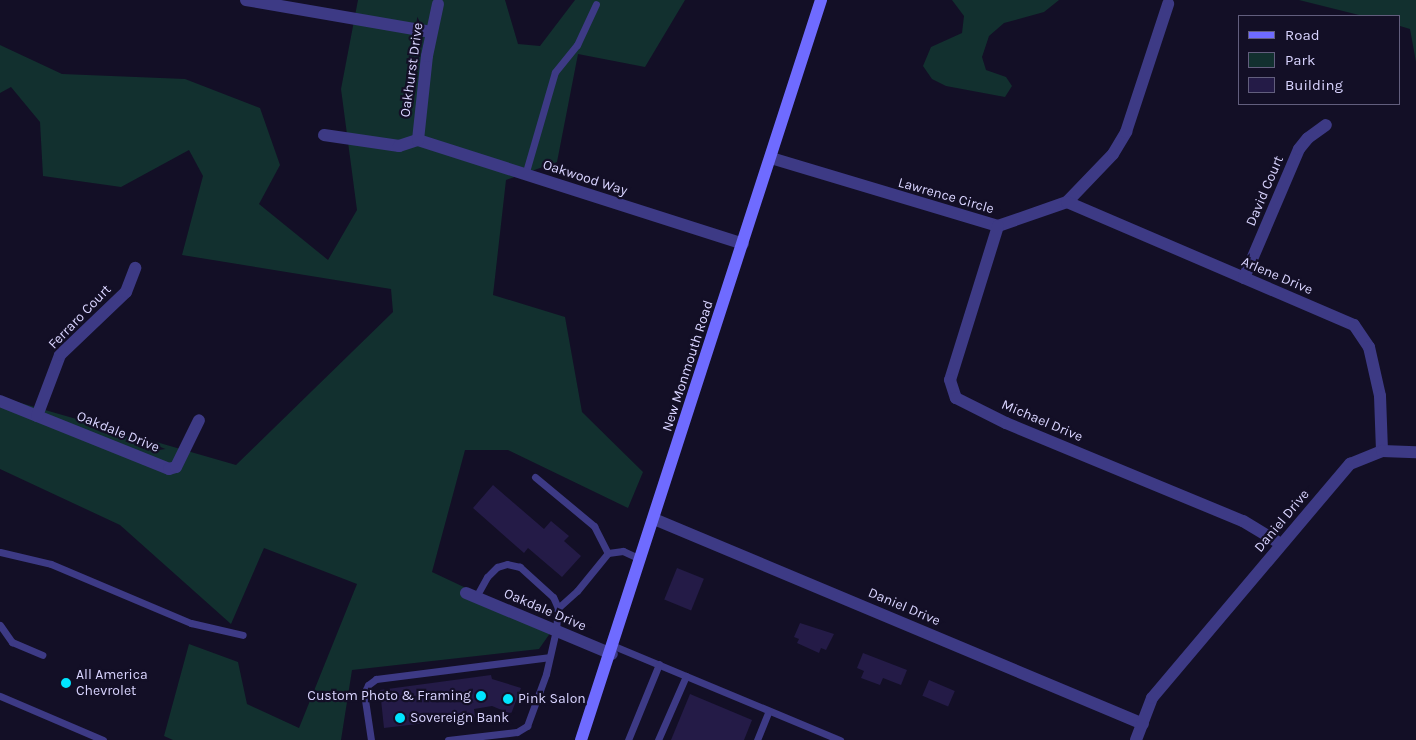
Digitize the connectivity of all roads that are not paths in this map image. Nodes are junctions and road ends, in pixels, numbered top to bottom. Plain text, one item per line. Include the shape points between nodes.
1 (246, 0) edge
2 (822, 0) edge
3 (438, 4) dead end
4 (596, 4) dead end
5 (1168, 4) dead end
6 (431, 32) junction
7 (1326, 125) dead end
8 (324, 135) dead end
9 (418, 140) junction
10 (771, 158) junction
11 (525, 175) junction
12 (1067, 202) junction
13 (998, 226) junction
14 (743, 244) junction
15 (135, 268) dead end
16 (1244, 278) junction
17 (0, 400) edge
18 (37, 416) junction
19 (199, 420) dead end
20 (1382, 451) junction
21 (1416, 452) edge
22 (535, 477) dead end
23 (654, 519) junction
24 (1281, 544) junction
25 (0, 552) edge
26 (608, 553) junction
27 (640, 559) junction
28 (471, 595) joint
29 (558, 608) junction
30 (0, 625) edge
31 (556, 630) junction
32 (243, 635) dead end
33 (613, 650) junction
34 (42, 655) dead end
35 (549, 657) junction
36 (658, 664) junction
37 (686, 676) junction
38 (0, 696) edge
39 (769, 711) junction
40 (1143, 724) junction
41 (825, 737) edge
42 (102, 740) edge
43 (371, 740) edge
44 (454, 740) edge
45 (581, 740) edge
46 (628, 740) edge
47 (658, 740) edge
48 (757, 740) edge
49 (840, 740) edge
50 (1136, 740) edge

1 - 6 street
2 - 10 main road, New Monmouth Road
3 - 6 street, Oakhurst Drive
4 - 11 lane via 577,45 555,72
5 - 12 street, Lawrence Circle via 1126,132 1113,154
6 - 9 street, Oakhurst Drive
7 - 16 street, David Court via 1299,149
8 - 9 street via 400,146
9 - 11 street, Oakwood Way
10 - 13 street, Lawrence Circle
10 - 14 main road, New Monmouth Road
11 - 14 street, Oakwood Way
12 - 13 street, Lawrence Circle
12 - 16 street, Arlene Drive
13 - 24 street, Michael Drive via 950,380 956,398 1243,521
14 - 23 main road, New Monmouth Road
15 - 18 street, Ferraro Court via 126,292 60,355
16 - 20 street, Arlene Drive via 1350,323 1360,331 1369,347 1380,396
17 - 18 street, Oakdale Drive
18 - 19 street, Oakdale Drive via 169,469 176,467
20 - 21 street, Daniel Drive
20 - 24 street, Daniel Drive via 1350,464
22 - 26 lane via 594,526
23 - 27 main road, New Monmouth Road
23 - 40 street, Daniel Drive
24 - 40 street, Daniel Drive via 1152,698
25 - 32 lane via 51,564 191,623
26 - 27 lane via 623,551
26 - 29 lane via 584,584
27 - 33 main road, New Monmouth Road
28 - 29 lane via 486,577 507,564 530,573 548,589
28 - 31 street, Oakdale Drive
29 - 31 lane
30 - 34 lane via 12,642
31 - 33 street, Oakdale Drive
31 - 35 lane
33 - 36 lane
33 - 45 main road, New Monmouth Road
35 - 43 lane via 376,679 368,684 364,693
35 - 44 lane via 527,726 517,732
36 - 37 lane
36 - 46 lane
37 - 39 lane
37 - 47 lane
38 - 42 lane
39 - 41 lane
39 - 48 lane
40 - 50 street, Daniel Drive
41 - 49 lane

